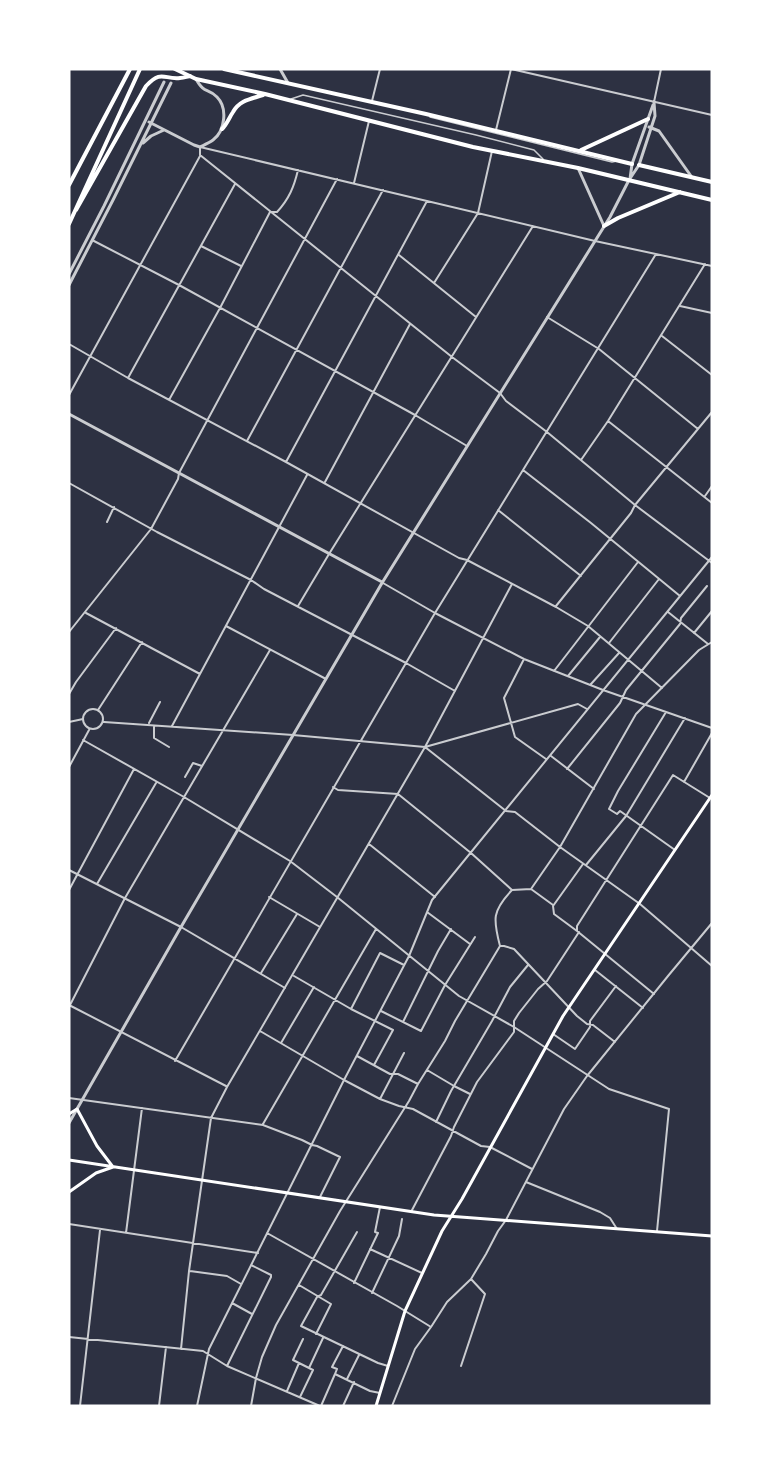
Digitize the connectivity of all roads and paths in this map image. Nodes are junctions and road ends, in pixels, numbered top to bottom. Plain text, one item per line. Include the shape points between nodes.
1 (130, 69) edge
2 (140, 69) edge
3 (175, 69) edge
4 (224, 69) edge
5 (252, 69) edge
6 (280, 69) edge
7 (380, 69) edge
8 (511, 69) edge
9 (661, 69) edge
10 (234, 70) edge
11 (247, 74) junction
12 (190, 76) junction
13 (196, 79) junction
14 (164, 82) dead end
15 (171, 83) dead end
16 (289, 84) junction
17 (265, 94) junction
18 (288, 100) junction
19 (372, 102) junction
20 (654, 102) junction
21 (426, 114) junction
22 (712, 115) edge
23 (648, 119) junction
24 (146, 120) junction
25 (654, 120) junction
26 (369, 121) junction
27 (151, 123) junction
28 (646, 126) junction
29 (651, 128) junction
30 (222, 129) junction
31 (164, 130) junction
32 (496, 131) junction
33 (659, 131) junction
34 (140, 146) junction
35 (200, 147) junction
36 (492, 151) junction
37 (579, 151) junction
38 (200, 155) junction
39 (621, 161) junction
40 (545, 162) junction
41 (632, 164) junction
42 (639, 165) junction
43 (578, 168) junction
44 (298, 170) junction
45 (692, 177) junction
46 (337, 179) junction
47 (629, 180) junction
48 (354, 183) junction
49 (712, 183) edge
50 (235, 184) junction
51 (69, 185) edge
52 (382, 190) junction
53 (681, 192) junction
54 (712, 200) edge
55 (427, 201) junction
56 (76, 210) junction
57 (270, 212) junction
58 (478, 213) junction
59 (69, 224) edge
60 (533, 226) junction
61 (604, 226) junction
62 (304, 239) junction
63 (92, 240) junction
64 (595, 241) junction
65 (201, 246) junction
66 (398, 254) junction
67 (656, 254) junction
68 (140, 264) junction
69 (705, 264) junction
70 (241, 266) junction
71 (712, 266) edge
72 (340, 268) junction
73 (69, 274) edge
74 (434, 283) junction
75 (69, 285) edge
76 (179, 285) junction
77 (375, 296) junction
78 (680, 306) junction
79 (220, 308) junction
80 (712, 313) edge
81 (476, 317) junction
82 (547, 317) junction
83 (410, 324) junction
84 (256, 329) junction
85 (661, 335) junction
86 (69, 344) edge
87 (598, 349) junction
88 (296, 350) junction
89 (90, 356) junction
90 (452, 357) junction
91 (335, 371) junction
92 (712, 375) edge
93 (128, 378) junction
94 (634, 378) junction
95 (374, 392) junction
96 (500, 393) junction
97 (69, 395) edge
98 (170, 400) junction
99 (712, 412) edge
100 (69, 414) edge
101 (415, 415) junction
102 (207, 421) junction
103 (608, 421) junction
104 (698, 429) junction
105 (547, 432) junction
106 (247, 441) junction
107 (467, 446) junction
108 (581, 460) junction
109 (286, 462) junction
110 (667, 468) junction
111 (522, 470) junction
112 (179, 473) junction
113 (308, 474) junction
114 (69, 483) edge
115 (325, 483) junction
116 (712, 486) edge
117 (704, 496) junction
118 (360, 503) junction
119 (712, 503) edge
120 (635, 505) junction
121 (114, 507) junction
122 (498, 510) junction
123 (107, 522) dead end
124 (151, 528) junction
125 (279, 528) junction
126 (414, 534) junction
127 (610, 539) junction
128 (328, 554) junction
129 (712, 556) edge
130 (467, 560) junction
131 (711, 561) edge
132 (638, 562) junction
133 (581, 576) junction
134 (659, 579) junction
135 (250, 580) junction
136 (382, 583) junction
137 (512, 584) junction
138 (707, 586) dead end
139 (680, 596) junction
140 (298, 606) junction
141 (556, 607) junction
142 (667, 611) junction
143 (712, 611) edge
144 (85, 612) junction
145 (435, 613) junction
146 (680, 622) junction
147 (226, 626) junction
148 (588, 626) junction
149 (116, 628) junction
150 (69, 632) edge
151 (694, 633) junction
152 (352, 634) junction
153 (600, 637) junction
154 (484, 638) junction
155 (142, 642) junction
156 (712, 642) edge
157 (609, 644) junction
158 (708, 644) junction
159 (270, 650) junction
160 (619, 653) junction
161 (524, 659) junction
162 (628, 660) junction
163 (406, 663) junction
164 (642, 670) junction
165 (554, 671) junction
166 (200, 674) junction
167 (567, 676) junction
168 (326, 679) junction
169 (590, 685) junction
170 (662, 688) junction
171 (603, 690) junction
172 (455, 691) junction
173 (69, 694) edge
174 (622, 697) junction
175 (160, 702) dead end
176 (645, 704) junction
177 (98, 710) junction
178 (587, 710) junction
179 (666, 712) junction
180 (685, 718) junction
181 (83, 719) junction
182 (69, 722) edge
183 (104, 722) junction
184 (511, 723) junction
185 (149, 724) junction
186 (154, 725) junction
187 (172, 726) junction
188 (89, 728) junction
189 (712, 728) edge
190 (223, 730) junction
191 (712, 733) edge
192 (293, 735) junction
193 (83, 740) junction
194 (360, 741) junction
195 (169, 747) dead end
196 (425, 747) junction
197 (550, 755) junction
198 (546, 759) junction
199 (202, 766) junction
200 (69, 767) edge
201 (134, 769) junction
202 (567, 769) junction
203 (185, 777) dead end
204 (157, 782) junction
205 (684, 782) junction
206 (333, 787) junction
207 (594, 789) junction
208 (399, 794) junction
209 (184, 797) junction
210 (711, 797) edge
211 (506, 811) junction
212 (626, 816) junction
213 (641, 827) junction
214 (238, 830) junction
215 (369, 844) junction
216 (560, 848) junction
217 (675, 850) junction
218 (471, 854) junction
219 (290, 861) junction
220 (584, 865) junction
221 (69, 870) edge
222 (77, 874) junction
223 (606, 880) junction
224 (97, 884) junction
225 (531, 889) junction
226 (69, 890) edge
227 (512, 890) junction
228 (269, 897) junction
229 (338, 897) junction
230 (435, 897) junction
231 (125, 898) junction
232 (640, 904) junction
233 (553, 906) junction
234 (428, 912) junction
235 (297, 914) junction
236 (712, 923) edge
237 (181, 927) junction
238 (320, 927) junction
239 (376, 929) junction
240 (451, 929) junction
241 (578, 931) junction
242 (475, 937) dead end
243 (470, 944) junction
244 (500, 946) junction
245 (692, 948) junction
246 (605, 954) junction
247 (409, 956) junction
248 (235, 957) junction
249 (404, 965) junction
250 (528, 965) junction
251 (712, 966) edge
252 (595, 970) junction
253 (428, 971) junction
254 (261, 974) junction
255 (292, 975) junction
256 (545, 983) junction
257 (445, 985) junction
258 (616, 986) junction
259 (314, 987) junction
260 (285, 988) junction
261 (654, 994) junction
262 (335, 1000) junction
263 (468, 1000) junction
264 (69, 1006) edge
265 (569, 1007) junction
266 (643, 1008) junction
267 (351, 1009) junction
268 (380, 1011) junction
269 (494, 1016) junction
270 (375, 1020) junction
271 (403, 1022) junction
272 (590, 1024) junction
273 (514, 1027) junction
274 (260, 1031) junction
275 (121, 1032) junction
276 (553, 1034) junction
277 (615, 1042) junction
278 (281, 1043) junction
279 (546, 1047) junction
280 (404, 1053) dead end
281 (303, 1056) junction
282 (357, 1056) junction
283 (175, 1060) junction
284 (374, 1065) junction
285 (427, 1070) junction
286 (394, 1074) junction
287 (587, 1076) junction
288 (344, 1080) junction
289 (418, 1084) junction
290 (454, 1086) junction
291 (227, 1087) junction
292 (470, 1094) junction
293 (69, 1098) edge
294 (380, 1098) junction
295 (83, 1100) junction
296 (405, 1107) junction
297 (142, 1108) junction
298 (77, 1109) junction
299 (69, 1114) edge
300 (211, 1118) junction
301 (436, 1122) junction
302 (69, 1123) edge
303 (263, 1125) junction
304 (453, 1131) junction
305 (312, 1145) junction
306 (490, 1147) junction
307 (69, 1160) edge
308 (113, 1167) junction
309 (532, 1169) junction
310 (134, 1170) junction
311 (202, 1180) junction
312 (526, 1182) junction
313 (69, 1192) edge
314 (288, 1193) junction
315 (320, 1197) junction
316 (346, 1202) junction
317 (380, 1207) junction
318 (411, 1212) junction
319 (451, 1216) junction
320 (402, 1219) dead end
321 (506, 1220) junction
322 (69, 1224) edge
323 (100, 1229) junction
324 (617, 1229) junction
325 (357, 1232) dead end
326 (657, 1232) junction
327 (126, 1233) junction
328 (267, 1233) junction
329 (712, 1236) edge
330 (193, 1243) junction
331 (370, 1249) junction
332 (258, 1252) junction
333 (389, 1258) junction
334 (314, 1259) junction
335 (252, 1264) junction
336 (189, 1271) junction
337 (334, 1271) junction
338 (422, 1273) junction
339 (471, 1279) junction
340 (354, 1283) junction
341 (241, 1284) junction
342 (299, 1284) junction
343 (372, 1293) junction
344 (319, 1296) junction
345 (232, 1303) junction
346 (405, 1311) junction
347 (252, 1314) junction
348 (431, 1327) junction
349 (316, 1334) junction
350 (69, 1337) edge
351 (323, 1338) junction
352 (88, 1339) junction
353 (303, 1339) dead end
354 (343, 1346) junction
355 (166, 1347) junction
356 (182, 1349) junction
357 (207, 1354) junction
358 (359, 1354) junction
359 (299, 1363) junction
360 (227, 1366) junction
361 (388, 1366) junction
362 (461, 1366) dead end
363 (311, 1369) junction
364 (335, 1374) junction
365 (256, 1378) junction
366 (347, 1379) junction
367 (354, 1382) junction
368 (287, 1391) junction
369 (380, 1393) junction
370 (300, 1397) junction
371 (80, 1406) edge
372 (159, 1406) edge
373 (197, 1406) edge
374 (251, 1406) edge
375 (321, 1406) edge
376 (343, 1406) edge
377 (376, 1406) edge
378 (392, 1406) edge

1 - 51 main road
2 - 56 main road
3 - 12 main road
4 - 10 main road
5 - 11 main road
6 - 16 street
7 - 19 street
8 - 20 street
8 - 32 street
9 - 20 street
10 - 11 main road
11 - 16 main road
12 - 13 main road
12 - 56 main road via 159,77 146,86
13 - 17 main road
13 - 30 street via 202,89 220,101 224,113
14 - 24 street
15 - 27 street
16 - 19 main road
17 - 18 main road
17 - 30 main road via 241,103
18 - 26 main road
18 - 40 lane via 303,95 353,106 534,150
19 - 21 main road
20 - 22 street
20 - 23 street
20 - 25 street
21 - 32 main road
21 - 39 lane via 571,153
23 - 28 street
23 - 37 main road
24 - 27 street
24 - 73 street
25 - 29 street
25 - 33 street
26 - 36 main road
26 - 48 street
27 - 31 street
27 - 34 street
28 - 29 street
28 - 41 street
29 - 33 street
29 - 42 street
30 - 35 street
31 - 34 street
31 - 35 street
32 - 37 main road
33 - 45 street
34 - 63 street
35 - 38 street
35 - 44 street
36 - 40 main road
36 - 58 street
37 - 39 main road
38 - 50 street
38 - 68 street
39 - 41 main road
40 - 43 main road
41 - 42 main road
41 - 47 street
42 - 45 main road
42 - 47 street
43 - 47 main road
43 - 61 street
44 - 46 street
44 - 57 street via 289,197 277,212
45 - 49 main road
46 - 48 street
46 - 62 street
47 - 53 main road
47 - 61 street
48 - 52 street
50 - 57 street
50 - 65 street
52 - 55 street
52 - 72 street
53 - 54 main road
53 - 61 main road
55 - 58 street
55 - 66 street
56 - 59 main road
57 - 62 street
57 - 70 street
58 - 60 street
58 - 74 street
60 - 64 street
60 - 81 street
61 - 64 street
62 - 72 street
62 - 84 street
63 - 68 street
63 - 75 street
64 - 67 street
64 - 82 street
65 - 70 street
65 - 76 street
66 - 74 street
66 - 77 street
67 - 69 street
67 - 87 street
68 - 76 street
68 - 89 street
69 - 71 street
69 - 78 street
70 - 79 street
72 - 77 street
72 - 88 street
74 - 81 street
76 - 79 street
76 - 93 street
77 - 83 street
77 - 91 street
78 - 80 street
78 - 85 street
79 - 84 street
79 - 98 street
81 - 90 street
82 - 87 street
82 - 96 street
83 - 90 street
83 - 95 street
84 - 88 street
84 - 102 street
85 - 92 street
85 - 94 street
86 - 89 street
87 - 94 street
87 - 105 street
88 - 91 street
88 - 106 street
89 - 93 street
89 - 97 street
90 - 96 street
90 - 101 street
91 - 95 street
91 - 109 street
93 - 98 street
94 - 103 street
94 - 104 street
95 - 101 street
95 - 115 street
96 - 105 street
96 - 107 street
98 - 102 street
99 - 104 street
100 - 112 street
101 - 107 street
101 - 118 street
102 - 106 street
102 - 112 street
103 - 108 street
103 - 110 street
104 - 110 street
105 - 108 street
105 - 111 street
106 - 109 street
107 - 126 street
108 - 120 street
109 - 113 street
110 - 117 street
110 - 120 street
111 - 122 street
111 - 127 street
112 - 124 street
112 - 125 street
113 - 115 street
113 - 125 street
114 - 121 street
115 - 118 street
116 - 117 street
117 - 119 street
118 - 126 street
118 - 128 street
120 - 127 street
120 - 131 street
121 - 123 street
121 - 124 street
122 - 130 street
122 - 133 street
124 - 135 street
124 - 144 street
125 - 128 street
125 - 135 street
126 - 130 street
126 - 136 street
127 - 132 street
127 - 133 street
128 - 136 street
128 - 140 street
129 - 131 street
130 - 137 street
130 - 145 street
131 - 139 street
132 - 134 street
132 - 148 street
133 - 141 street
134 - 139 street
134 - 157 street
135 - 140 street
135 - 147 street
136 - 145 street
136 - 152 street
137 - 141 street
137 - 154 street
138 - 146 street
139 - 142 street
140 - 152 street
141 - 148 street
142 - 146 street
142 - 162 street
143 - 151 street
144 - 149 street
144 - 150 street
145 - 154 street
145 - 163 street
146 - 151 street
146 - 164 street
147 - 159 street
147 - 166 street
148 - 153 street
148 - 165 street
149 - 155 street
149 - 173 street
151 - 158 street
152 - 163 street
152 - 168 street
153 - 157 street
153 - 167 street
154 - 161 street
154 - 172 street
155 - 166 street
155 - 177 street
156 - 158 street
157 - 160 street
158 - 170 street
159 - 168 street
159 - 190 street
160 - 162 street
160 - 169 street
161 - 165 street
161 - 184 street via 504,698
162 - 164 street
162 - 171 street
163 - 172 street
163 - 194 street
164 - 170 street
164 - 174 street
165 - 167 street
166 - 187 street
167 - 169 street
168 - 192 street
169 - 171 street
170 - 176 street
171 - 174 street
171 - 178 street
172 - 196 street
174 - 176 street
174 - 202 street
175 - 185 street
176 - 179 street
176 - 207 street
177 - 181 street via 88,710
177 - 183 street
178 - 184 street via 578,704
178 - 197 street
179 - 180 street
179 - 212 street via 609,809
180 - 189 street
180 - 212 street
181 - 182 street
181 - 188 street
183 - 185 street
183 - 188 street via 98,728
184 - 196 street
184 - 198 street via 515,736
185 - 186 street
186 - 187 street
186 - 195 street via 154,738
187 - 190 street
188 - 193 street
190 - 192 street
190 - 199 street
191 - 205 street
192 - 194 street
192 - 214 street
193 - 200 street
193 - 201 street
194 - 196 street
194 - 206 street
196 - 208 street
196 - 211 street
197 - 198 street
197 - 202 street
198 - 211 street
199 - 203 street via 193,763
199 - 209 street
201 - 204 street
201 - 222 street
202 - 207 street
204 - 209 street
204 - 224 street
205 - 210 street
205 - 213 street via 673,775
206 - 208 street
206 - 219 street
207 - 216 street
208 - 215 street
208 - 218 street
209 - 214 street
209 - 231 street
210 - 217 main road
211 - 216 street via 515,812
211 - 218 street
212 - 213 street
212 - 220 street
213 - 217 street
213 - 223 street
214 - 219 street
214 - 237 street
215 - 229 street
215 - 230 street
216 - 220 street
216 - 225 street
217 - 232 main road
218 - 227 street
218 - 230 street
219 - 228 street
219 - 229 street
220 - 223 street
220 - 233 street
221 - 222 street
222 - 224 street
222 - 226 street
223 - 232 street
223 - 241 street via 577,926
224 - 231 street
225 - 227 street
225 - 233 street
227 - 244 street via 495,915
228 - 235 street
228 - 248 street
229 - 238 street
229 - 239 street
230 - 234 street
231 - 237 street
231 - 264 street
232 - 245 street
232 - 246 main road
233 - 241 street via 554,914
234 - 240 street
234 - 247 street
235 - 238 street
235 - 254 street
236 - 245 street
237 - 248 street
237 - 275 street
238 - 255 street
239 - 247 street
239 - 262 street
240 - 243 street
240 - 253 street
241 - 246 street
241 - 256 street
242 - 243 street
243 - 257 street
244 - 250 street via 514,949
244 - 263 street
245 - 251 street
245 - 261 street
246 - 252 main road
246 - 261 street
247 - 249 street
247 - 253 street
248 - 254 street
248 - 283 street
249 - 267 street via 380,953
249 - 268 street
250 - 256 street
250 - 269 street
252 - 258 street
252 - 265 main road
253 - 257 street
253 - 271 street
254 - 260 street
255 - 259 street
255 - 260 street
256 - 265 street
256 - 273 street via 519,1012
257 - 263 street
257 - 271 street via 421,1031
258 - 266 street
258 - 272 street
259 - 262 street
259 - 278 street
260 - 274 street
261 - 266 street
262 - 267 street
262 - 281 street
263 - 269 street
263 - 285 street
264 - 275 street
265 - 272 street
265 - 276 main road
266 - 277 street
267 - 270 street
268 - 270 street
268 - 271 street
269 - 273 street
269 - 290 street
270 - 282 street
270 - 284 street via 393,1030
272 - 276 street via 575,1049
272 - 277 street
273 - 279 street
273 - 292 street
274 - 278 street
274 - 291 street
275 - 283 street
275 - 295 street
276 - 279 main road
277 - 287 street
278 - 281 street
279 - 287 street
279 - 306 main road
280 - 286 street
281 - 288 street
281 - 303 street
282 - 284 street
282 - 288 street
283 - 291 street
284 - 286 street
285 - 289 street
285 - 290 street
286 - 289 street
286 - 294 street
287 - 309 street
287 - 326 street via 609,1089 669,1109
288 - 294 street
288 - 305 street
289 - 296 street
290 - 292 street
290 - 301 street
291 - 300 street
292 - 304 street
293 - 295 street
294 - 296 street
295 - 297 street
295 - 298 street
296 - 301 street
296 - 316 street
297 - 300 street
297 - 310 street
298 - 299 main road
298 - 302 street
298 - 308 main road
300 - 303 street
300 - 311 street
301 - 304 street
303 - 305 street
304 - 306 street
304 - 318 street
305 - 314 street
305 - 315 street via 340,1157
306 - 309 street
306 - 319 main road
307 - 308 main road
308 - 310 main road
308 - 313 main road via 96,1173
309 - 312 street
310 - 311 main road
310 - 327 street
311 - 314 main road
311 - 330 street
312 - 321 street
312 - 324 street via 605,1215
314 - 315 main road
314 - 328 street
315 - 316 main road
316 - 317 main road
316 - 334 street
317 - 318 main road
317 - 331 street via 375,1232 378,1233
318 - 319 main road
319 - 321 main road
319 - 338 main road
320 - 333 street
321 - 324 main road
321 - 339 street
322 - 323 street
323 - 327 street
323 - 352 street
324 - 326 main road
325 - 337 street
326 - 329 main road
327 - 330 street
328 - 332 street
328 - 334 street
330 - 332 street
330 - 336 street
331 - 333 street
331 - 340 street
332 - 335 street
333 - 338 street
333 - 343 street
334 - 337 street
334 - 342 street
335 - 341 street
335 - 347 street via 271,1275
336 - 341 street via 227,1276
336 - 356 street
337 - 340 street
337 - 344 street
338 - 346 main road
339 - 348 street via 447,1302
339 - 362 street via 484,1294
340 - 343 street
341 - 345 street
342 - 344 street
342 - 365 street via 267,1345
343 - 346 street
344 - 349 street via 332,1304
344 - 349 street via 301,1326
345 - 347 street
345 - 357 street
346 - 348 street
346 - 361 main road
347 - 360 street
348 - 378 street via 415,1349
349 - 351 street
350 - 352 street
351 - 354 street
351 - 363 street
352 - 355 street
352 - 371 street
353 - 359 street via 293,1360
354 - 358 street
354 - 364 street via 332,1367 337,1370
355 - 356 street
355 - 372 street
356 - 357 street
357 - 360 street
357 - 373 street
358 - 361 street
358 - 366 street
359 - 363 street
359 - 368 street
360 - 365 street
361 - 369 main road
363 - 370 street
364 - 366 street
364 - 375 street
365 - 368 street
365 - 374 street
366 - 367 street
367 - 369 street
367 - 376 street
368 - 370 street
369 - 377 main road
370 - 375 street

